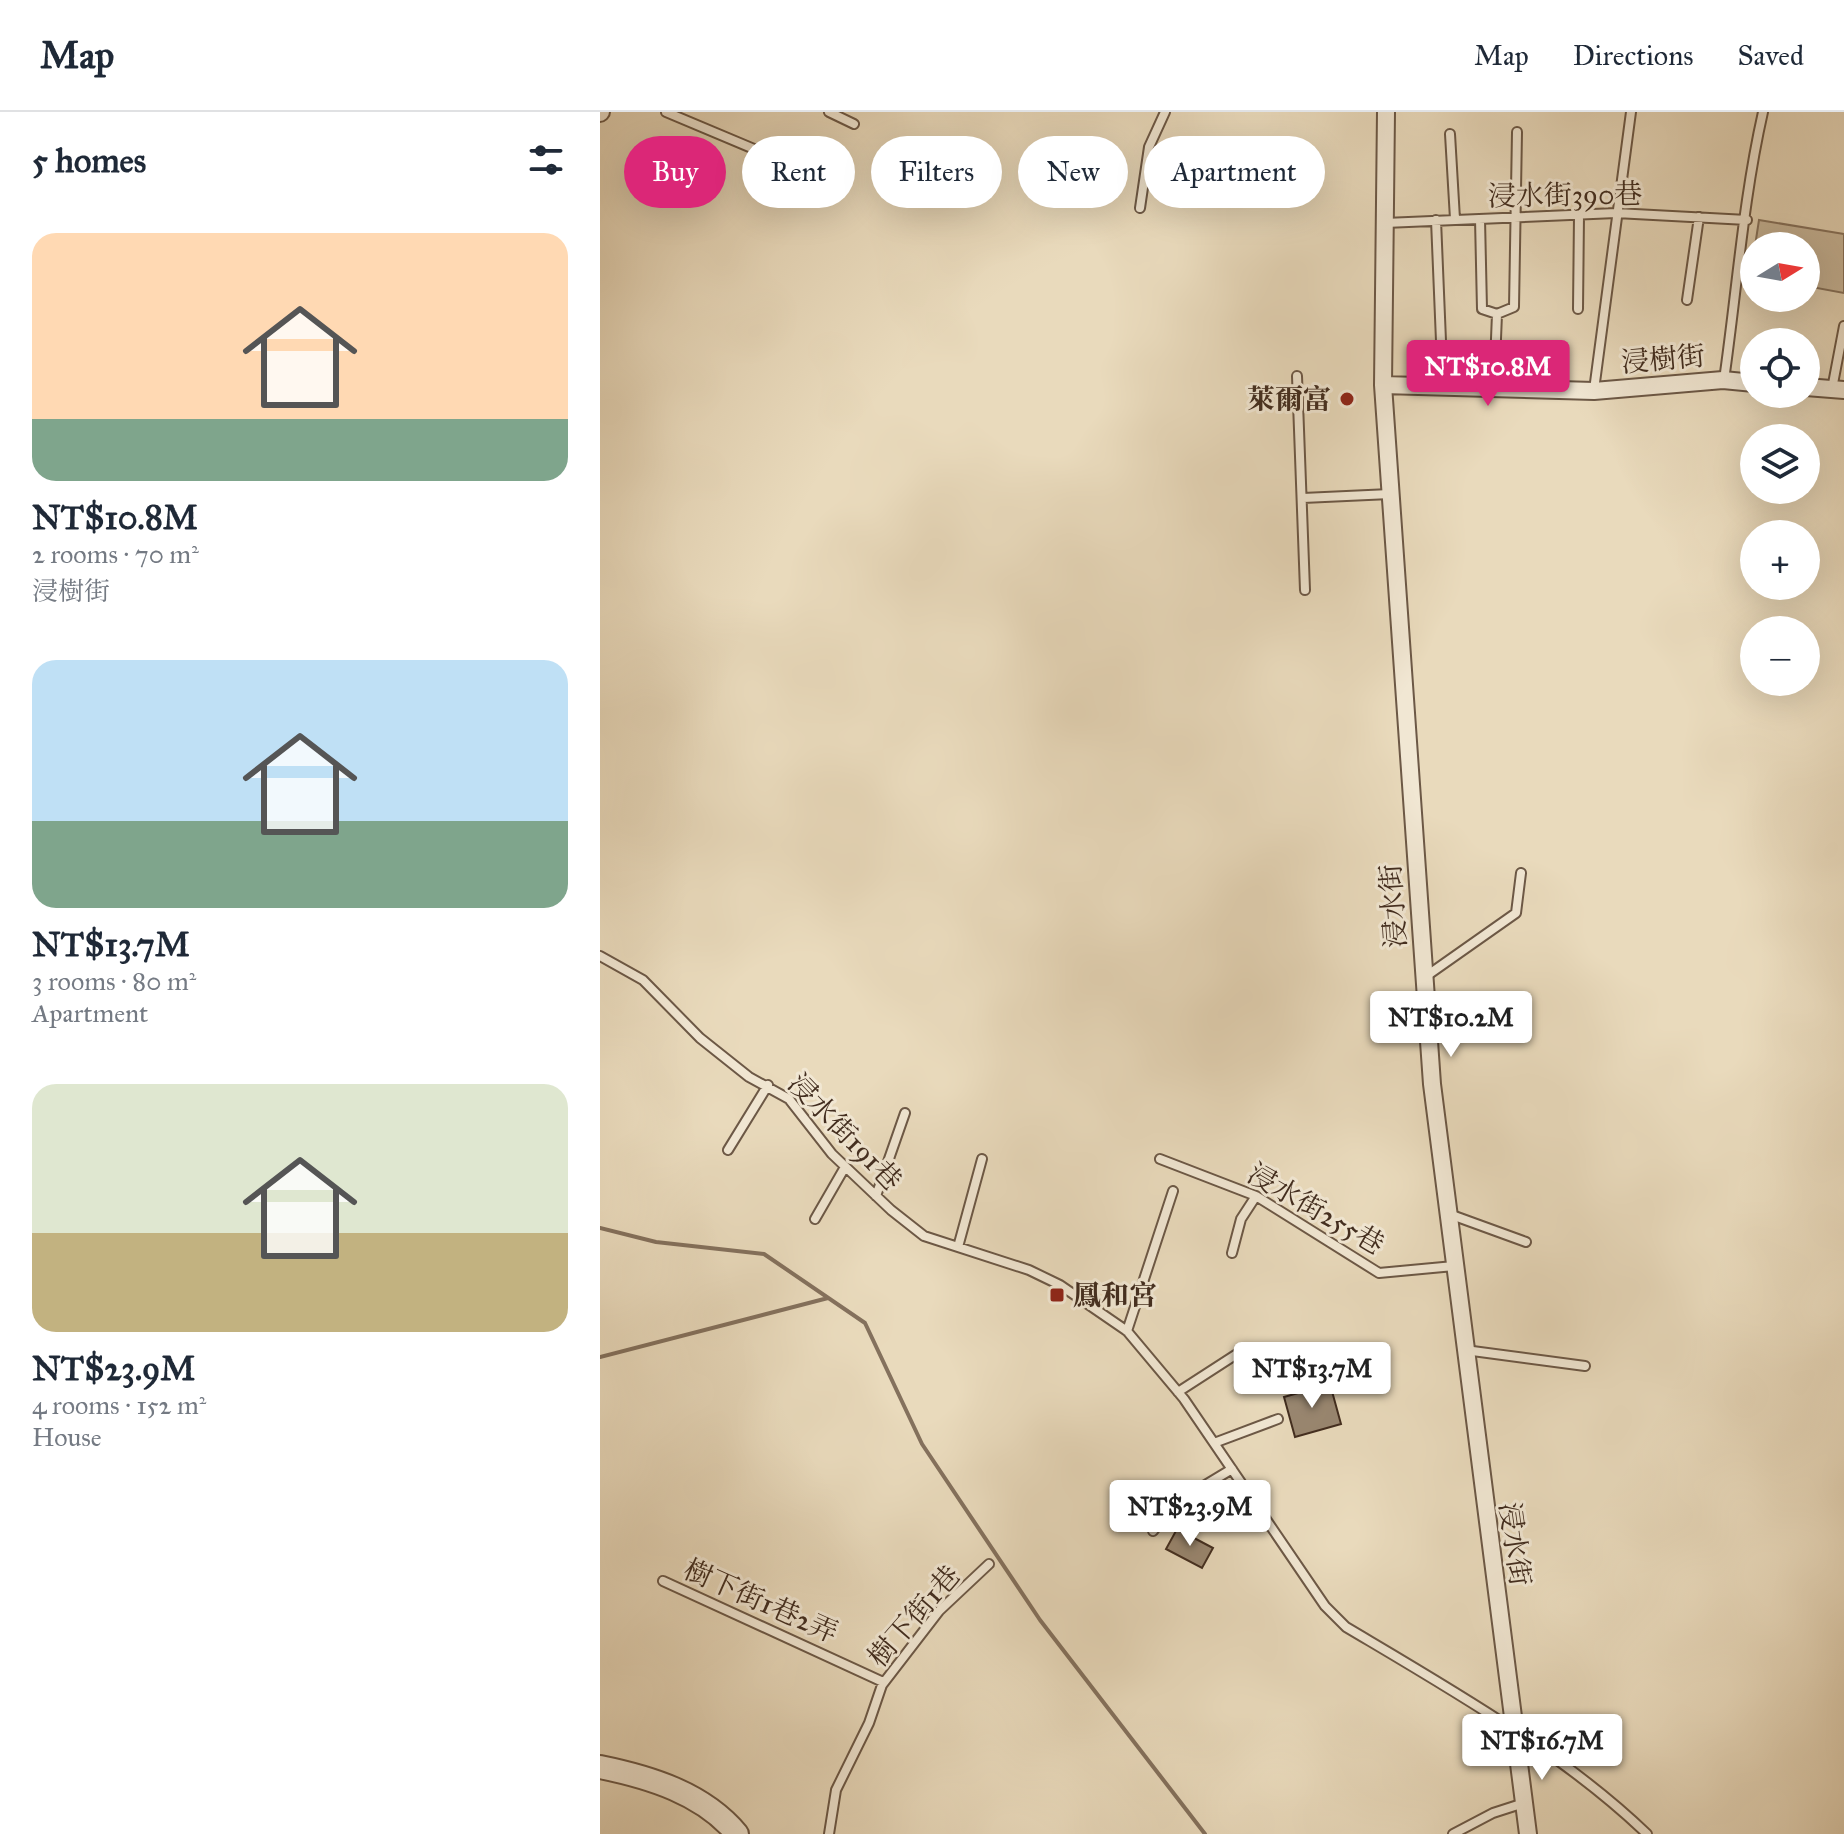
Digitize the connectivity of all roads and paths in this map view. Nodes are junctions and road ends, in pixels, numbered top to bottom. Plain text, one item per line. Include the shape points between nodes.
1 (666, 112) edge
2 (829, 112) edge
3 (1165, 112) edge
4 (1386, 112) edge
5 (1631, 112) edge
6 (1763, 112) edge
7 (854, 124) dead end
8 (1517, 132) dead end
9 (1450, 134) dead end
10 (742, 144) edge
11 (1140, 208) dead end
12 (1616, 213) junction
13 (1579, 216) junction
14 (1514, 217) junction
15 (1699, 217) junction
16 (1455, 219) junction
17 (1480, 219) junction
18 (1436, 220) junction
19 (1747, 220) junction
20 (1385, 223) junction
21 (1687, 300) dead end
22 (1578, 309) dead end
23 (1497, 314) junction
24 (1844, 326) edge
25 (1441, 341) dead end
26 (1842, 345) edge
27 (1297, 376) dead end
28 (1723, 380) junction
29 (1740, 382) edge
30 (1383, 385) junction
31 (1494, 388) junction
32 (1838, 389) edge
33 (1594, 391) junction
34 (1391, 494) junction
35 (1303, 498) junction
36 (1305, 590) dead end
37 (1521, 873) dead end
38 (600, 956) edge
39 (1425, 977) junction
40 (768, 1085) junction
41 (905, 1113) dead end
42 (728, 1150) dead end
43 (982, 1159) dead end
44 (1160, 1159) dead end
45 (845, 1167) junction
46 (1173, 1191) dead end
47 (876, 1196) junction
48 (1256, 1196) junction
49 (1448, 1214) junction
50 (815, 1219) dead end
51 (1526, 1242) dead end
52 (958, 1247) junction
53 (1232, 1253) dead end
54 (1454, 1266) junction
55 (1127, 1331) junction
56 (1243, 1350) dead end
57 (1465, 1350) junction
58 (1585, 1366) dead end
59 (1178, 1392) junction
60 (1278, 1419) dead end
61 (1214, 1443) junction
62 (1232, 1469) junction
63 (1153, 1531) dead end
64 (989, 1564) dead end
65 (663, 1581) dead end
66 (883, 1682) junction
67 (1516, 1734) junction
68 (600, 1767) edge
69 (1524, 1802) junction
70 (737, 1834) edge
71 (829, 1834) edge
72 (1453, 1834) edge
73 (1528, 1834) edge
74 (1647, 1834) edge

1 - 10 lane
2 - 7 lane
3 - 11 lane via 1149,147
4 - 20 street, 浸水街
5 - 12 lane
6 - 19 lane via 1746,187
8 - 14 lane
9 - 16 lane
12 - 13 lane, 浸水街390巷
12 - 15 lane, 浸水街390巷
12 - 33 lane
13 - 14 lane, 浸水街390巷
13 - 22 lane
14 - 17 lane, 浸水街390巷
14 - 23 lane via 1514,307
15 - 19 lane, 浸水街390巷
15 - 21 lane
16 - 17 lane, 浸水街390巷
16 - 18 lane, 浸水街390巷
17 - 23 lane via 1482,309
18 - 20 lane, 浸水街390巷
18 - 25 lane
19 - 28 lane
20 - 30 street, 浸水街
23 - 31 lane
24 - 26 lane
26 - 32 lane
27 - 35 lane
28 - 29 street, 浸樹街
28 - 33 street, 浸樹街
30 - 31 street, 浸樹街
30 - 34 street, 浸水街
31 - 33 street, 浸樹街
34 - 35 lane
34 - 39 street, 浸水街
35 - 36 lane
37 - 39 lane via 1516,913
38 - 40 lane, 浸水街191巷 via 643,980 700,1038 749,1077
39 - 49 street, 浸水街
40 - 42 lane
40 - 45 lane, 浸水街191巷 via 789,1099
41 - 47 lane
43 - 52 lane
44 - 48 lane, 浸水街255巷
45 - 47 lane, 浸水街191巷
45 - 50 lane
46 - 55 lane
47 - 52 lane, 浸水街191巷 via 924,1236
48 - 53 lane via 1241,1219
48 - 54 lane, 浸水街255巷 via 1379,1273
49 - 51 lane
49 - 54 street, 浸水街
52 - 55 lane, 浸水街191巷 via 1060,1285
54 - 57 street, 浸水街
55 - 59 lane, 浸水街191巷
56 - 59 lane
57 - 58 lane
57 - 67 street, 浸水街
59 - 61 lane, 浸水街191巷
60 - 61 lane
61 - 62 lane, 浸水街191巷
62 - 63 lane via 1174,1504
62 - 67 lane, 浸水街191巷 via 1325,1606 1346,1627
64 - 66 lane, 樹下街1巷 via 939,1611
65 - 66 lane, 樹下街1巷2弄
66 - 71 lane, 樹下街1巷 via 836,1790
67 - 69 street, 浸水街
67 - 74 lane, 浸水街191巷 via 1617,1805
68 - 70 street via 642,1776 693,1798
69 - 72 lane
69 - 73 street, 浸水街

